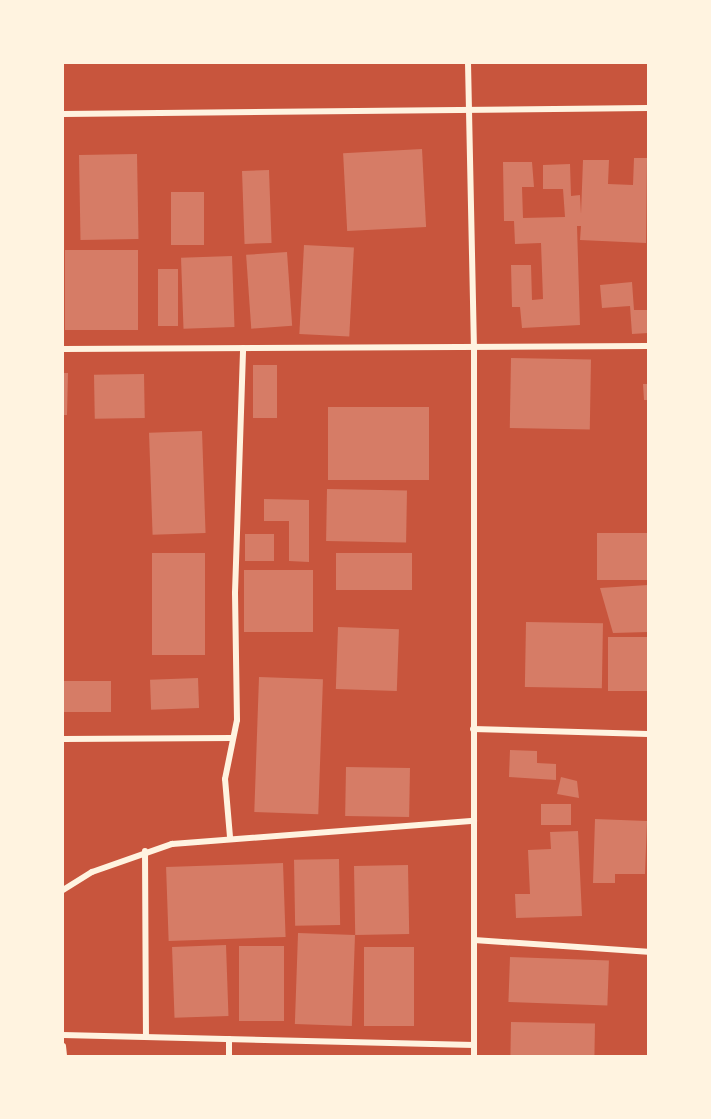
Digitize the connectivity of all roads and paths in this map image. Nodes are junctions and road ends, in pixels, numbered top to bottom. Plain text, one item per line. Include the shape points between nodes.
1 (468, 63) edge
2 (648, 108) edge
3 (469, 112) junction
4 (63, 114) edge
5 (474, 346) junction
6 (648, 346) edge
7 (243, 348) junction
8 (63, 349) edge
9 (473, 729) junction
10 (648, 734) edge
11 (232, 738) junction
12 (63, 739) edge
13 (474, 821) junction
14 (230, 837) junction
15 (145, 851) junction
16 (63, 890) edge
17 (474, 940) junction
18 (648, 952) edge
19 (63, 1035) edge
20 (146, 1037) junction
21 (229, 1039) junction
22 (474, 1045) junction
23 (63, 1046) edge
24 (64, 1056) edge
25 (229, 1056) edge
26 (474, 1056) edge

1 - 3 street
2 - 3 street
3 - 4 street
3 - 5 street
5 - 6 street
5 - 7 street
5 - 9 street
7 - 8 street
7 - 11 street via 235,592 237,720
9 - 10 street
9 - 13 street
11 - 12 street
11 - 14 street via 225,779
13 - 14 street
13 - 17 street
14 - 15 street
15 - 16 street via 92,872
15 - 20 street
17 - 18 street
17 - 22 street
19 - 20 street
20 - 21 street
21 - 22 street
21 - 25 street
22 - 26 street
23 - 24 street

